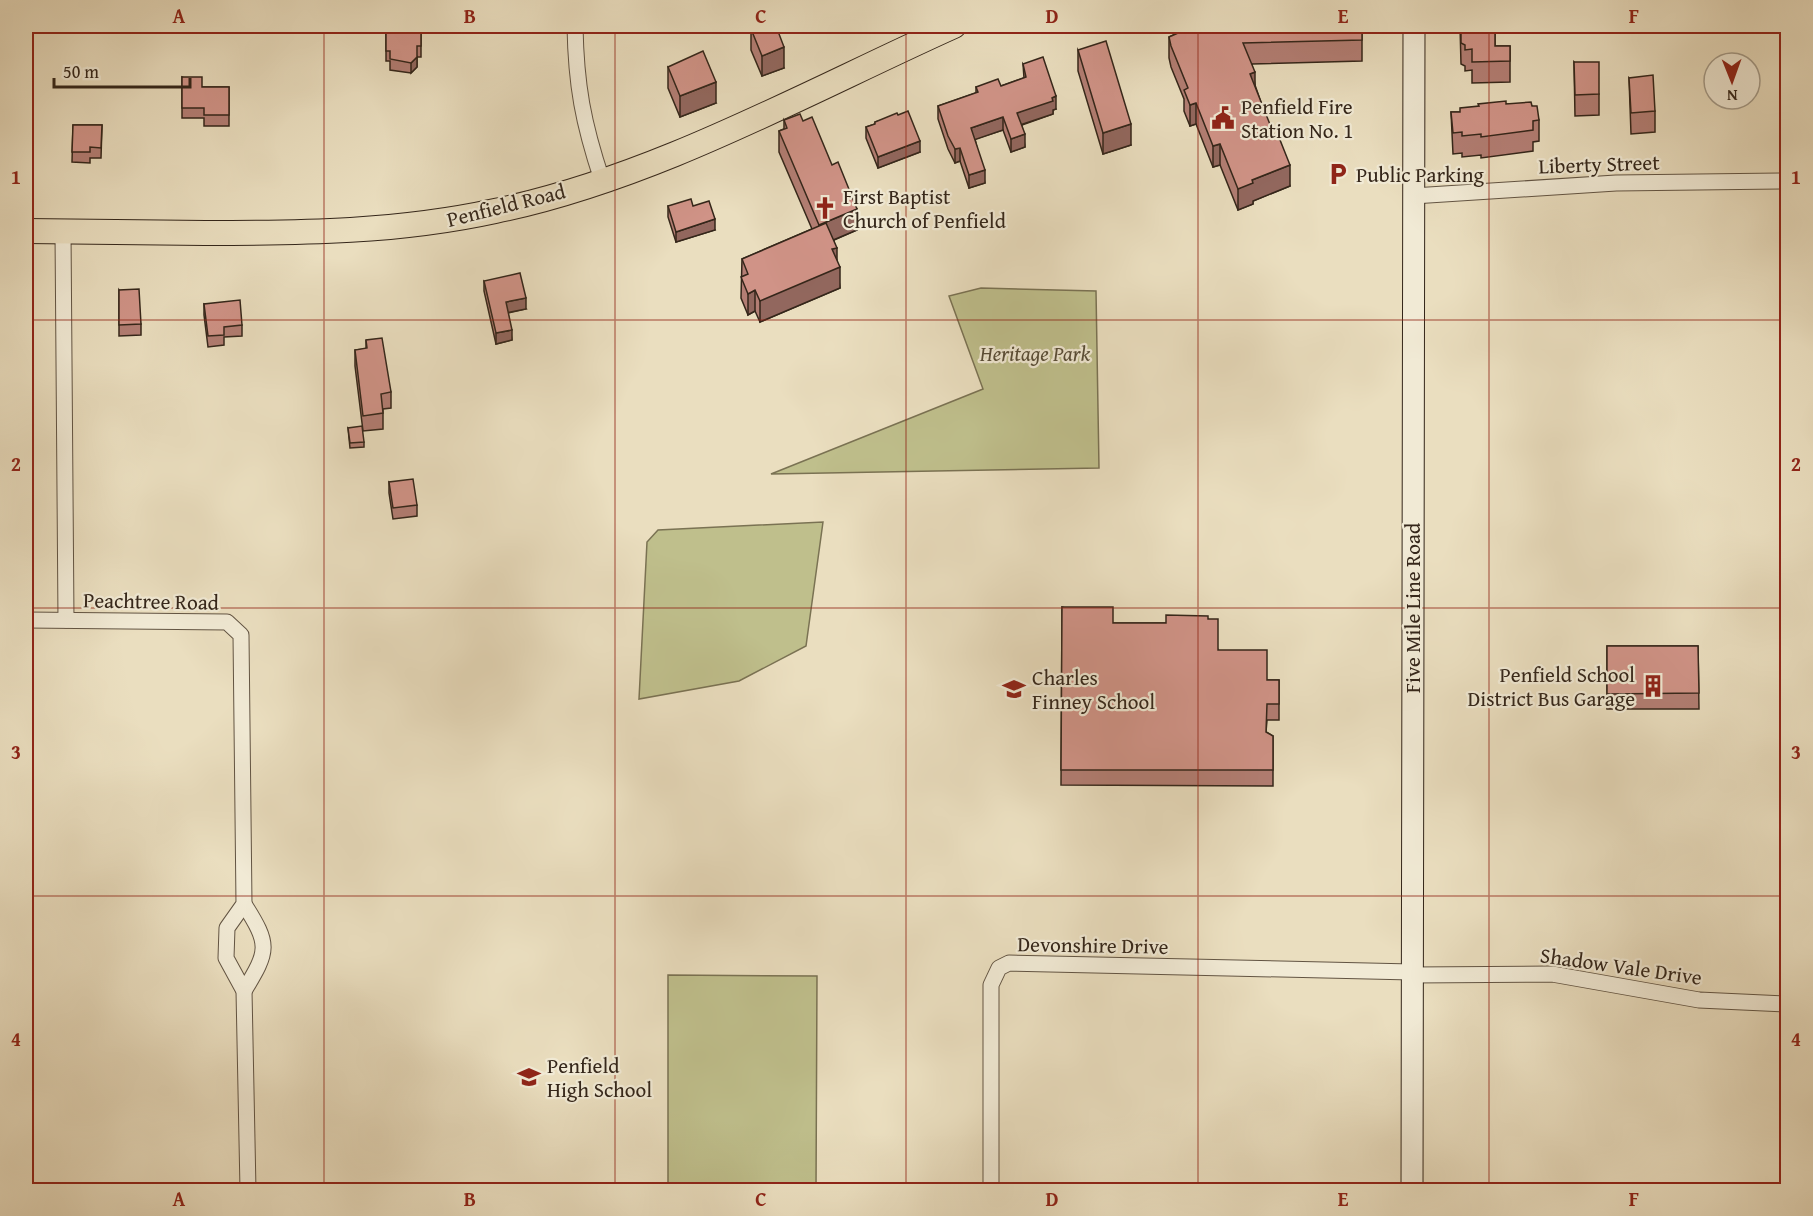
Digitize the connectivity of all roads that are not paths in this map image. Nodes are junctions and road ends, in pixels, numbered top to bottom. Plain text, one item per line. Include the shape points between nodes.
1 (575, 26) edge
2 (954, 26) edge
3 (1413, 26) edge
4 (602, 180) junction
5 (1788, 181) edge
6 (1413, 196) junction
7 (26, 231) edge
8 (63, 232) junction
9 (26, 620) edge
10 (66, 620) junction
11 (244, 904) junction
12 (1412, 974) junction
13 (244, 991) junction
14 (1788, 1004) edge
15 (248, 1191) edge
16 (991, 1191) edge
17 (1412, 1191) edge

1 - 4 street via 578,94
2 - 4 main road, Penfield Road via 689,148
3 - 6 main road, Five Mile Line Road
4 - 8 main road, Penfield Road via 496,211 386,229 303,233
5 - 6 street, Liberty Street via 1616,183
6 - 12 main road, Five Mile Line Road
7 - 8 main road, Penfield Road
8 - 10 street, Peachtree Road
9 - 10 street
10 - 11 street, Peachtree Road via 227,622 241,635
11 - 13 street via 227,928 226,958
11 - 13 street via 262,932 262,961
12 - 14 street, Shadow Vale Drive via 1552,974 1699,1000
12 - 16 street, Devonshire Drive via 1009,963 999,968 991,985
12 - 17 main road, Five Mile Line Road
13 - 15 street

